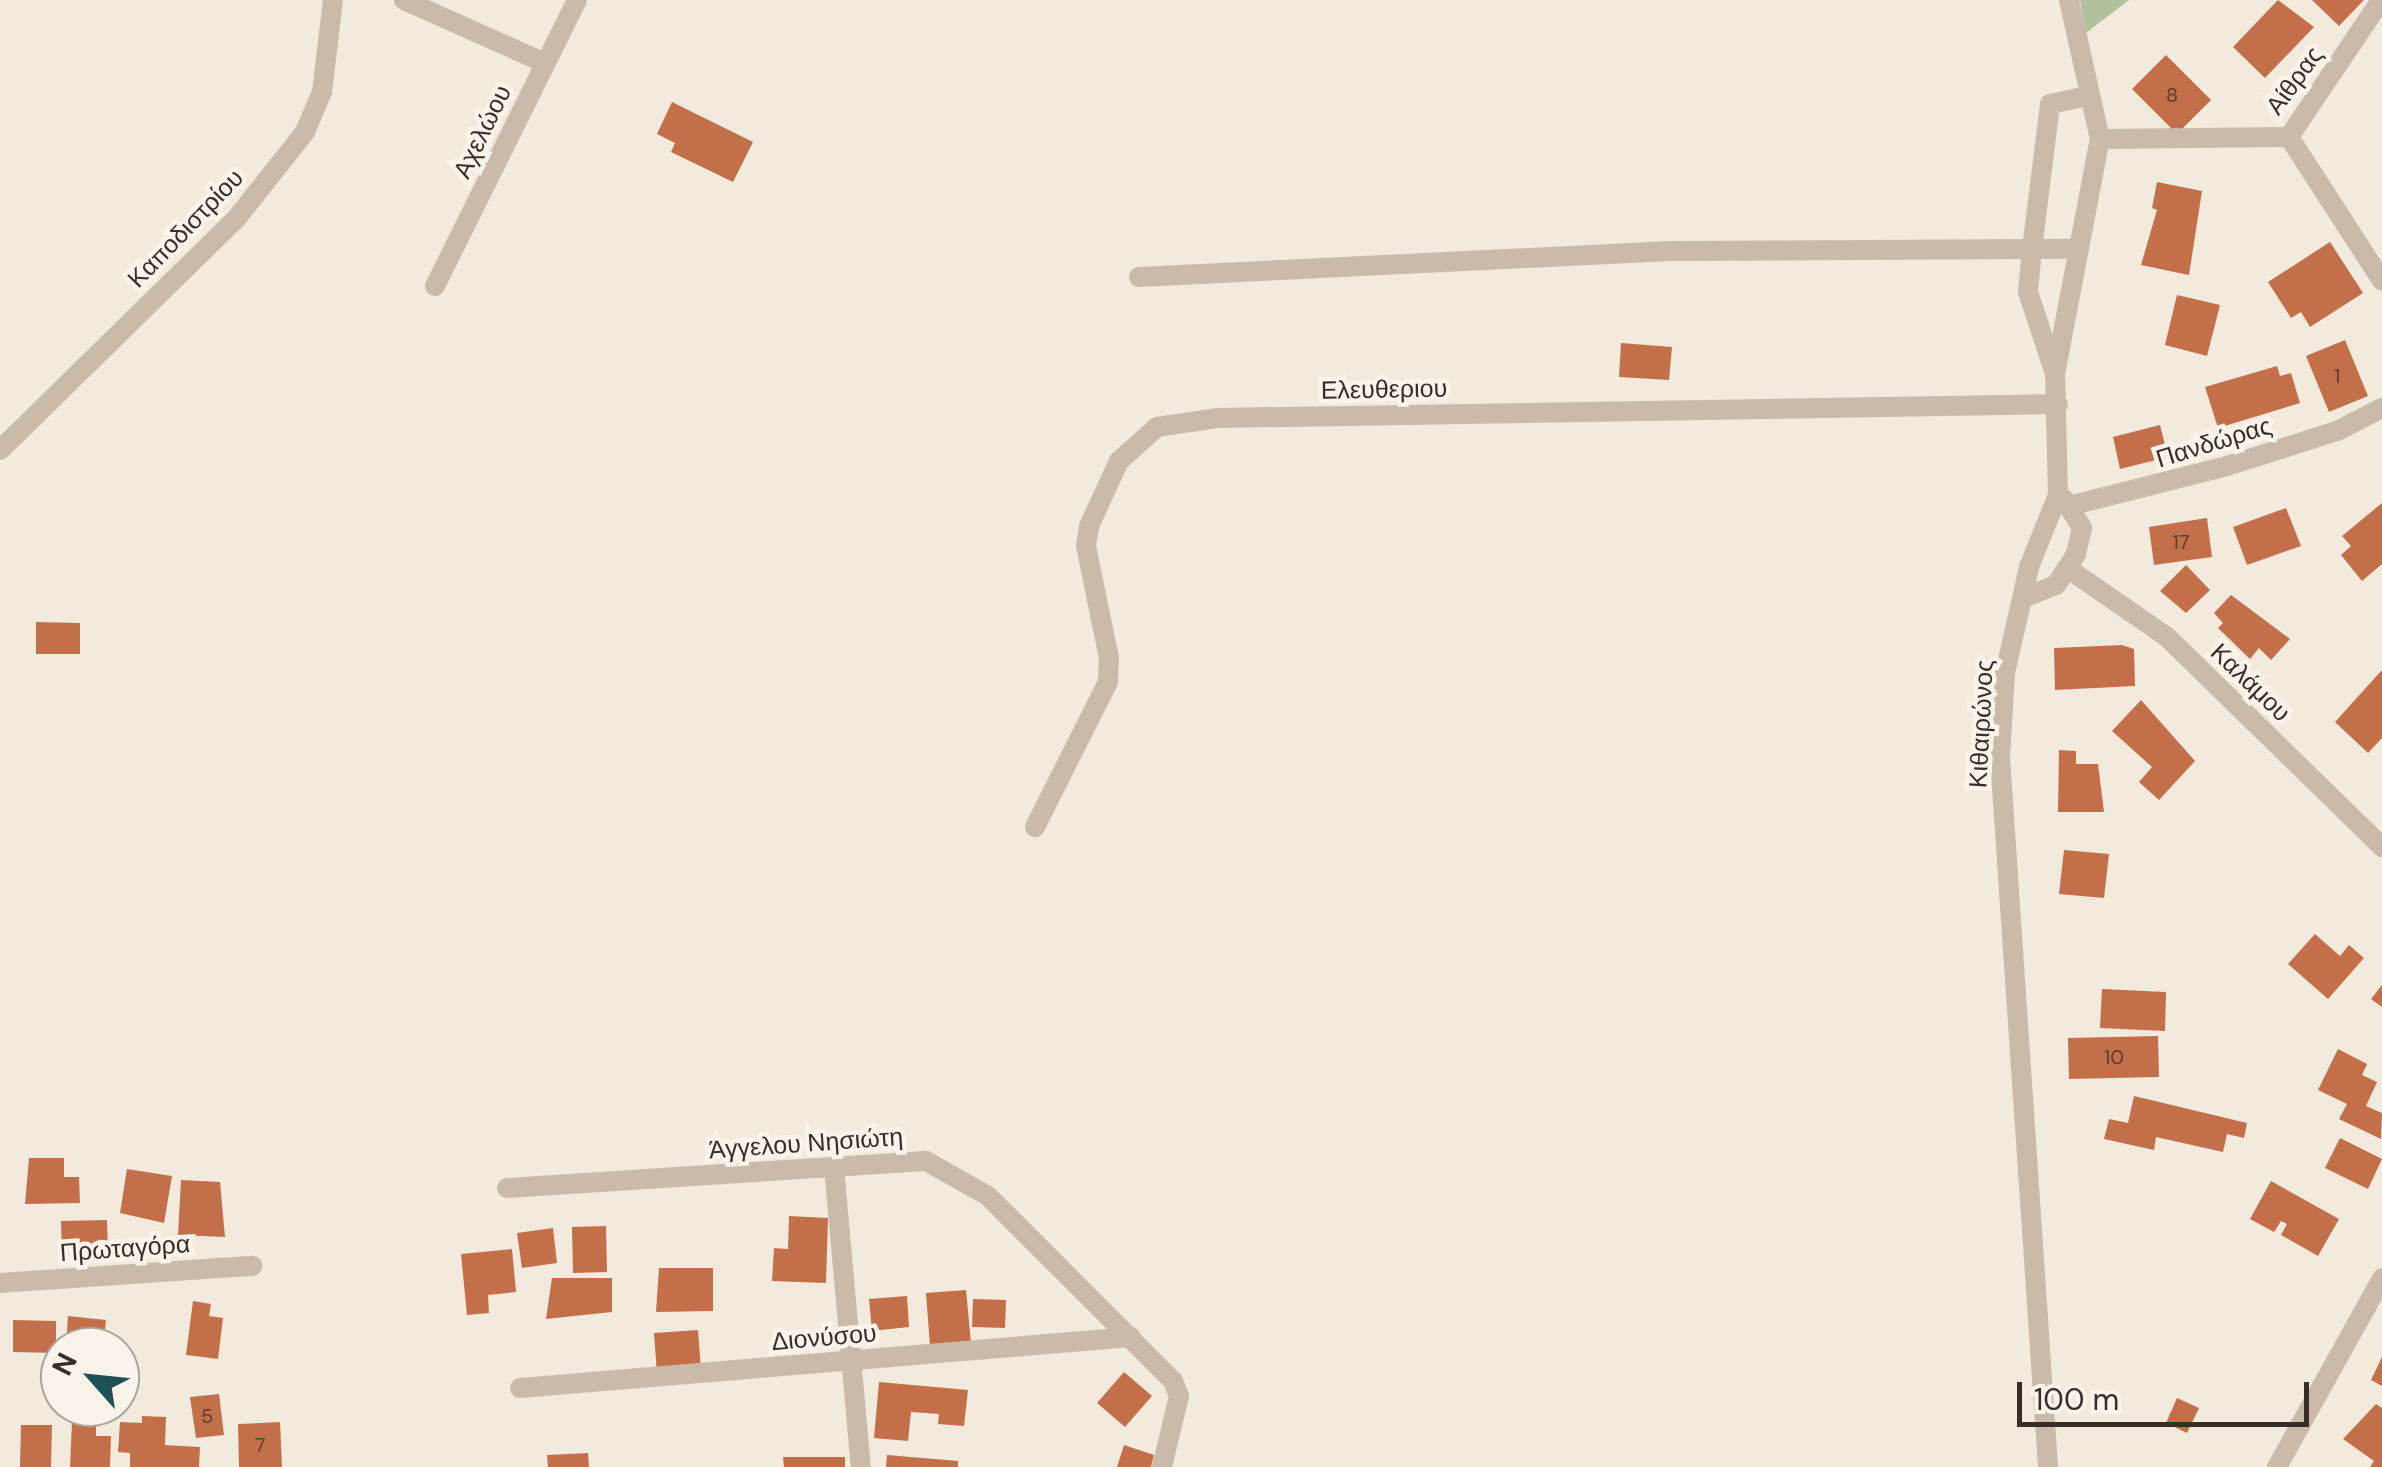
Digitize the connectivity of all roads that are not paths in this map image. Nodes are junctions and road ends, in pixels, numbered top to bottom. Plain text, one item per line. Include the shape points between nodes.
1 (333, 0) edge
2 (404, 0) edge
3 (577, 0) edge
4 (2069, 0) edge
5 (2381, 0) edge
6 (546, 63) junction
7 (2088, 96) junction
8 (2289, 136) junction
9 (2100, 139) junction
10 (2032, 249) junction
11 (2079, 249) junction
12 (1139, 277) dead end
13 (2382, 281) edge
14 (435, 286) dead end
15 (2055, 374) junction
16 (2058, 404) junction
17 (2382, 408) edge
18 (0, 450) edge
19 (2065, 500) junction
20 (2070, 570) junction
21 (2026, 597) junction
22 (1035, 828) dead end
23 (2382, 847) edge
24 (834, 1167) junction
25 (507, 1188) dead end
26 (252, 1266) dead end
27 (2382, 1278) edge
28 (0, 1282) edge
29 (1131, 1336) junction
30 (852, 1361) junction
31 (520, 1388) dead end
32 (861, 1467) edge
33 (1162, 1467) edge
34 (2048, 1467) edge
35 (2277, 1467) edge

1 - 18 street, Καποδιστρίου via 322,92 304,132 236,219
2 - 6 street
3 - 6 street, Αχελώου
4 - 7 street, Κιθαιρώνος
5 - 8 street, Αίθρας
6 - 14 street, Αχελώου
7 - 9 street, Κιθαιρώνος
7 - 10 street via 2050,104
8 - 9 street, Αίθρας via 2188,143
8 - 13 street
9 - 11 street, Κιθαιρώνος
10 - 11 street
10 - 12 street via 1670,250
10 - 15 street via 2028,292
11 - 15 street, Κιθαιρώνος
15 - 16 street, Κιθαιρώνος
16 - 19 street, Κιθαιρώνος
16 - 22 street, Ελευθεριου via 1218,418 1157,426 1119,461 1089,526 1086,546 1110,658 1108,682
17 - 19 street, Πανδώρας via 2336,431 2228,466
19 - 20 street via 2082,528
19 - 21 street, Κιθαιρώνος via 2039,534
20 - 21 street via 2056,585
20 - 23 street, Καλάμου via 2167,637
21 - 34 street, Κιθαιρώνος via 2005,673 2000,757
24 - 25 street, Άγγελου Νησιώτη
24 - 29 street, Άγγελου Νησιώτη via 926,1161 950,1172 988,1196
24 - 30 street
26 - 28 street, Πρωταγόρα
27 - 35 street
29 - 30 street, Διονύσου
29 - 33 street, Άγγελου Νησιώτη via 1179,1396
30 - 31 street, Διονύσου
30 - 32 street

